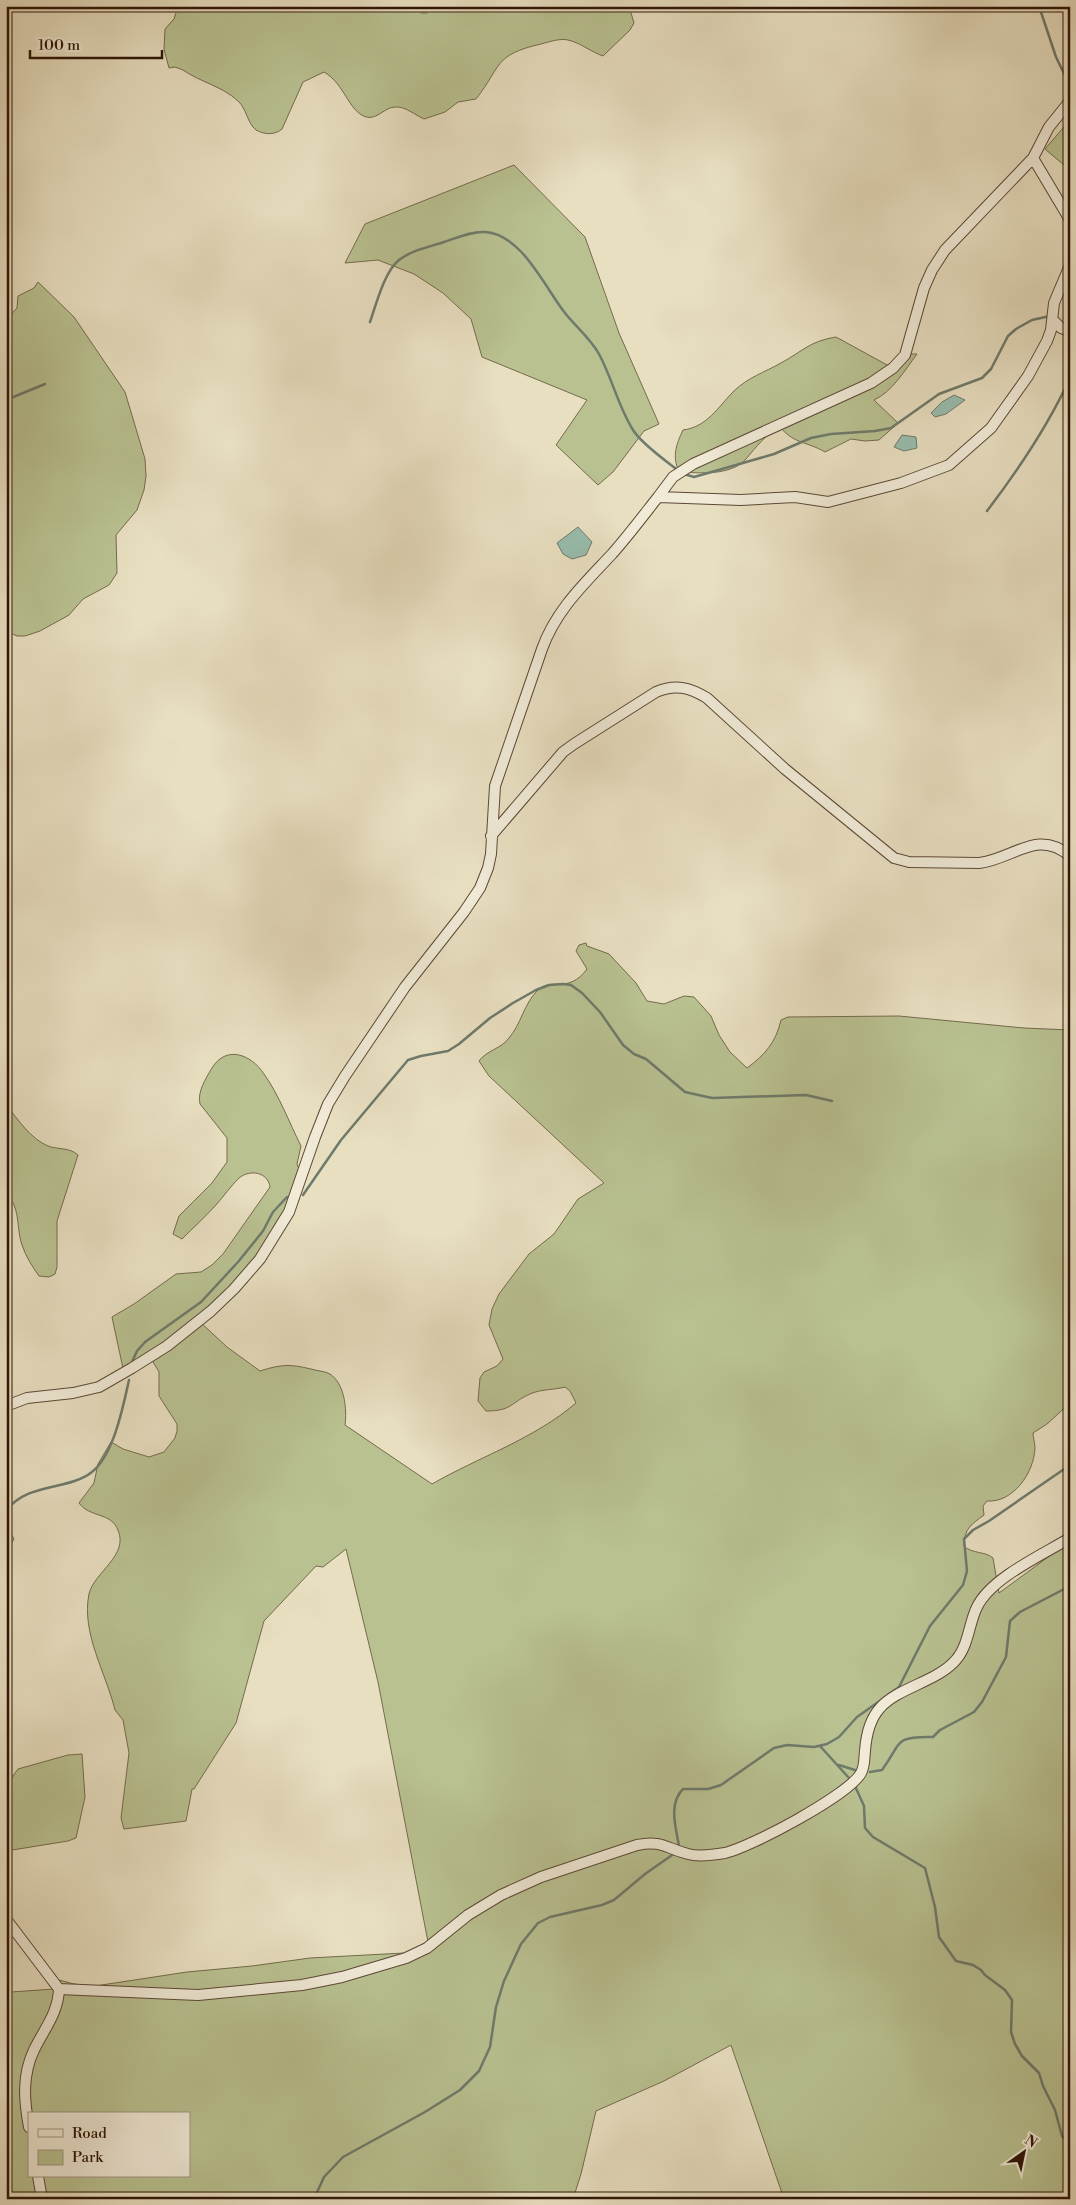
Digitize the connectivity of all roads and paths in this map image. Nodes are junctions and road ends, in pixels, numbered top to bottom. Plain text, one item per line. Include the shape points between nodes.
1 (1070, 101) edge
2 (1032, 158) junction
3 (1070, 220) edge
4 (1070, 264) edge
5 (1052, 320) junction
6 (1070, 331) edge
7 (658, 497) junction
8 (492, 836) junction
9 (1070, 856) edge
10 (6, 1406) edge
11 (1070, 1538) edge
12 (6, 1919) edge
13 (59, 1989) junction
14 (28, 2119) edge
15 (38, 2178) edge
16 (42, 2199) edge

1 - 2 street via 1049,127
2 - 3 street
2 - 7 street via 938,260 916,314 908,349 893,368 871,383 693,464 673,477
4 - 5 street via 1054,303
5 - 6 street
5 - 7 street via 1043,350 1002,416 949,465 901,483 828,502 795,497 741,500
7 - 8 street via 566,604 546,640 495,786
8 - 9 street via 563,752 656,692 679,687 692,689 707,698 784,769 894,858 909,862 979,863 1048,844
8 - 10 street via 488,868 474,898 411,979 328,1104 289,1212 247,1275 188,1330 153,1355 99,1386 27,1398
11 - 13 street via 994,1586 977,1608 956,1661 879,1709 866,1738 863,1769 851,1784 815,1808 745,1845 726,1852 698,1855 653,1842 637,1845 541,1877 501,1895 468,1915 428,1948 406,1958 320,1982 198,1995
12 - 13 street
13 - 14 street via 56,2011 34,2049 26,2073 24,2088
15 - 16 street

